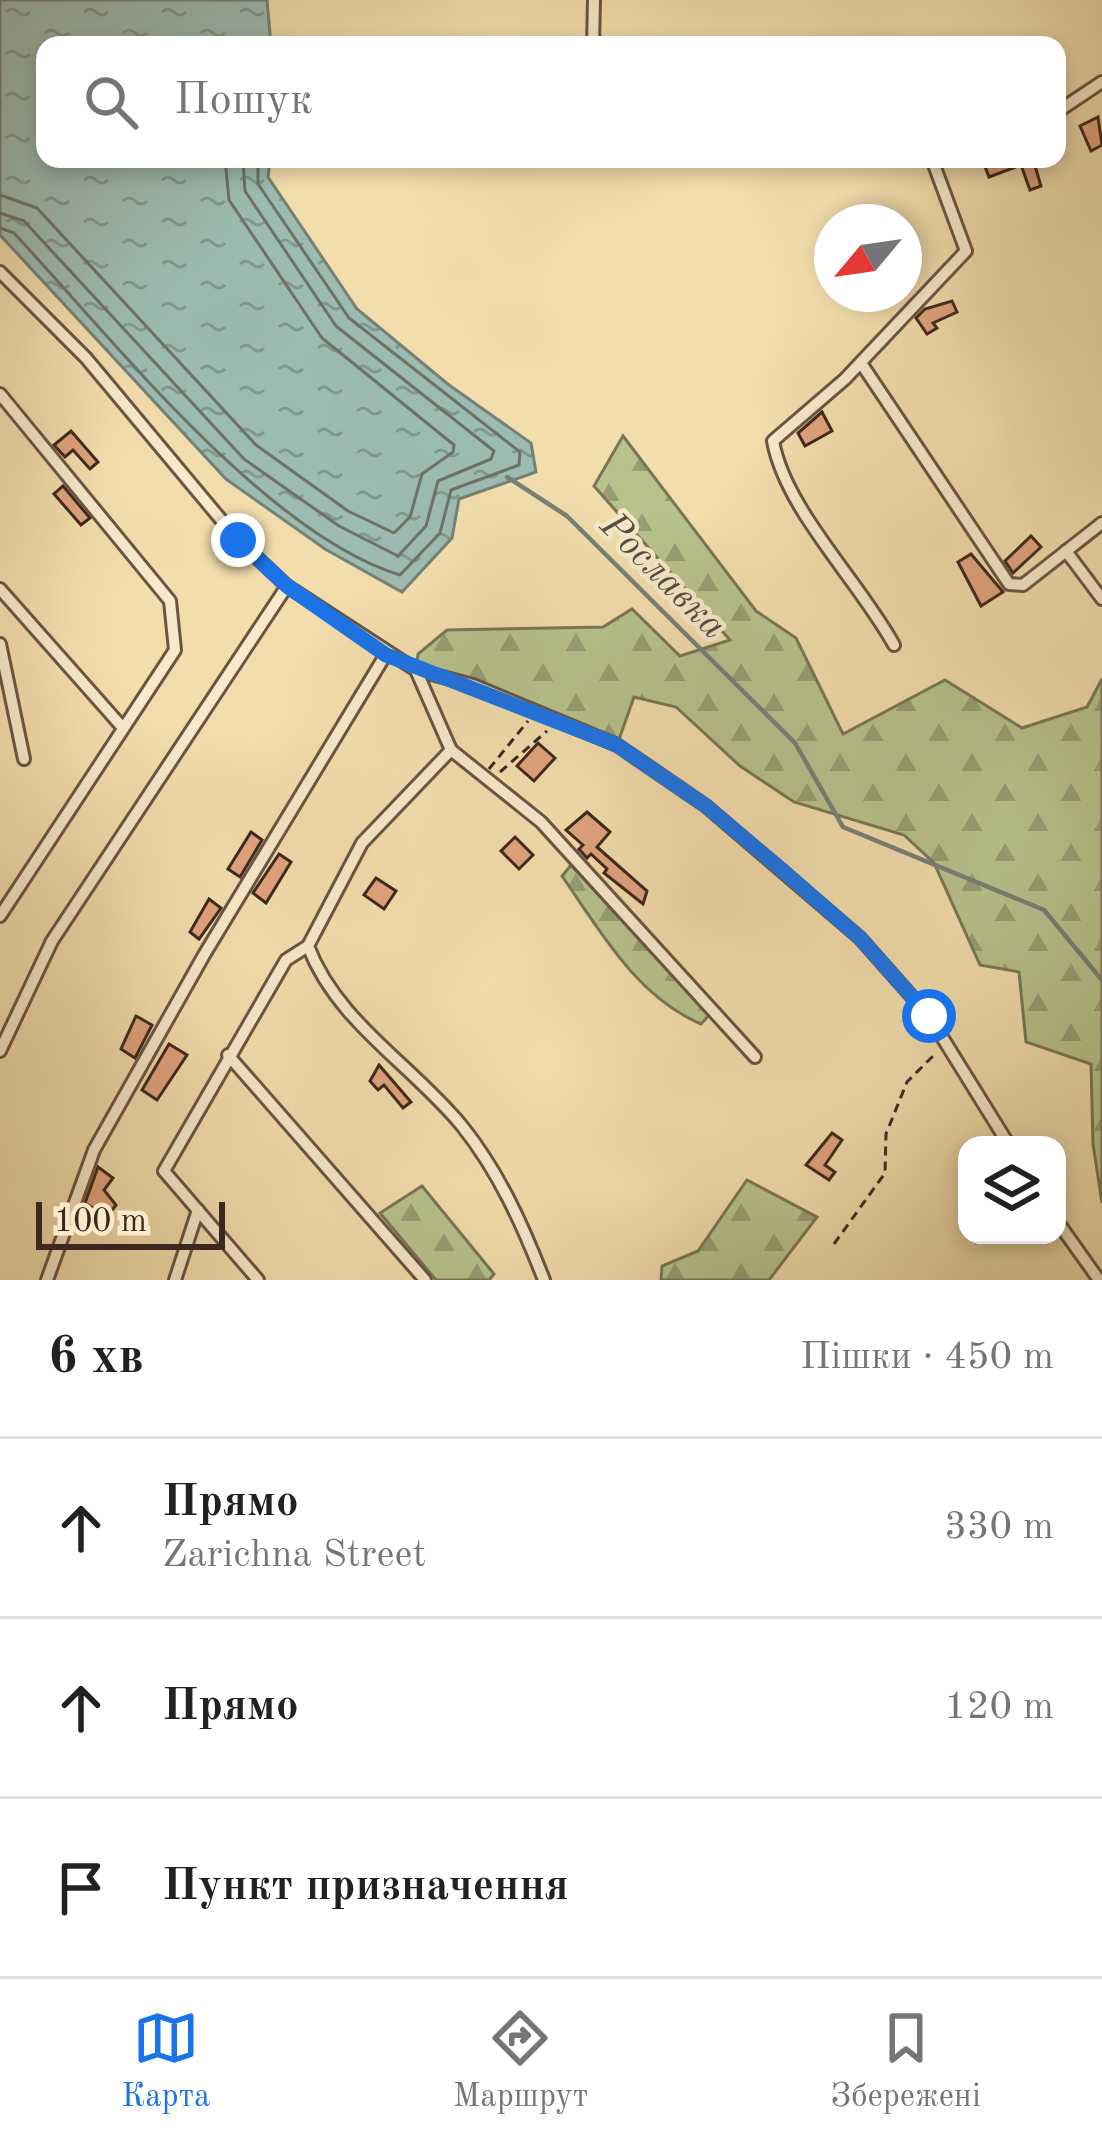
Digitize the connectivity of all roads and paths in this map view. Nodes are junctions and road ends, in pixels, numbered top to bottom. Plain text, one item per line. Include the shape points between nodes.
1 (594, 0) edge
2 (593, 36) edge
3 (1102, 82) edge
4 (1066, 106) edge
5 (937, 168) edge
6 (0, 272) edge
7 (861, 363) junction
8 (0, 394) edge
9 (1102, 523) edge
10 (1066, 551) junction
11 (287, 586) junction
12 (0, 589) edge
13 (1102, 599) edge
14 (0, 644) edge
15 (894, 645) dead end
16 (386, 655) junction
17 (416, 670) junction
18 (536, 711) junction
19 (558, 720) junction
20 (123, 728) junction
21 (451, 750) junction
22 (24, 759) dead end
23 (486, 777) junction
24 (0, 916) edge
25 (308, 946) junction
26 (946, 1043) junction
27 (0, 1051) edge
28 (228, 1055) junction
29 (754, 1057) dead end
30 (1003, 1136) edge
31 (197, 1210) junction
32 (1066, 1234) edge
33 (835, 1244) dead end
34 (47, 1280) edge
35 (175, 1280) edge
36 (259, 1280) edge
37 (425, 1280) edge
38 (544, 1280) edge
39 (1099, 1280) edge

1 - 2 street
3 - 4 street
5 - 7 street via 966,251
6 - 11 street
7 - 10 street via 1009,584 1023,585
7 - 15 street via 772,441 778,472
8 - 20 street via 170,601 175,650
9 - 10 street
10 - 13 street
11 - 16 street
11 - 27 street via 52,941
12 - 20 street
14 - 22 street
16 - 17 street
16 - 34 street via 94,1150
17 - 18 street
17 - 21 street
18 - 19 street
18 - 23 path
19 - 23 path
19 - 26 street via 617,745 721,819 860,938
20 - 24 street
21 - 23 street
21 - 25 street via 362,843
23 - 29 street via 542,822
25 - 28 street via 286,960
25 - 38 street via 323,986 462,1126 519,1214
26 - 30 street
26 - 33 path via 907,1082 886,1134 885,1173
28 - 31 street via 164,1171
28 - 37 street
31 - 35 street
31 - 36 street
32 - 39 street

